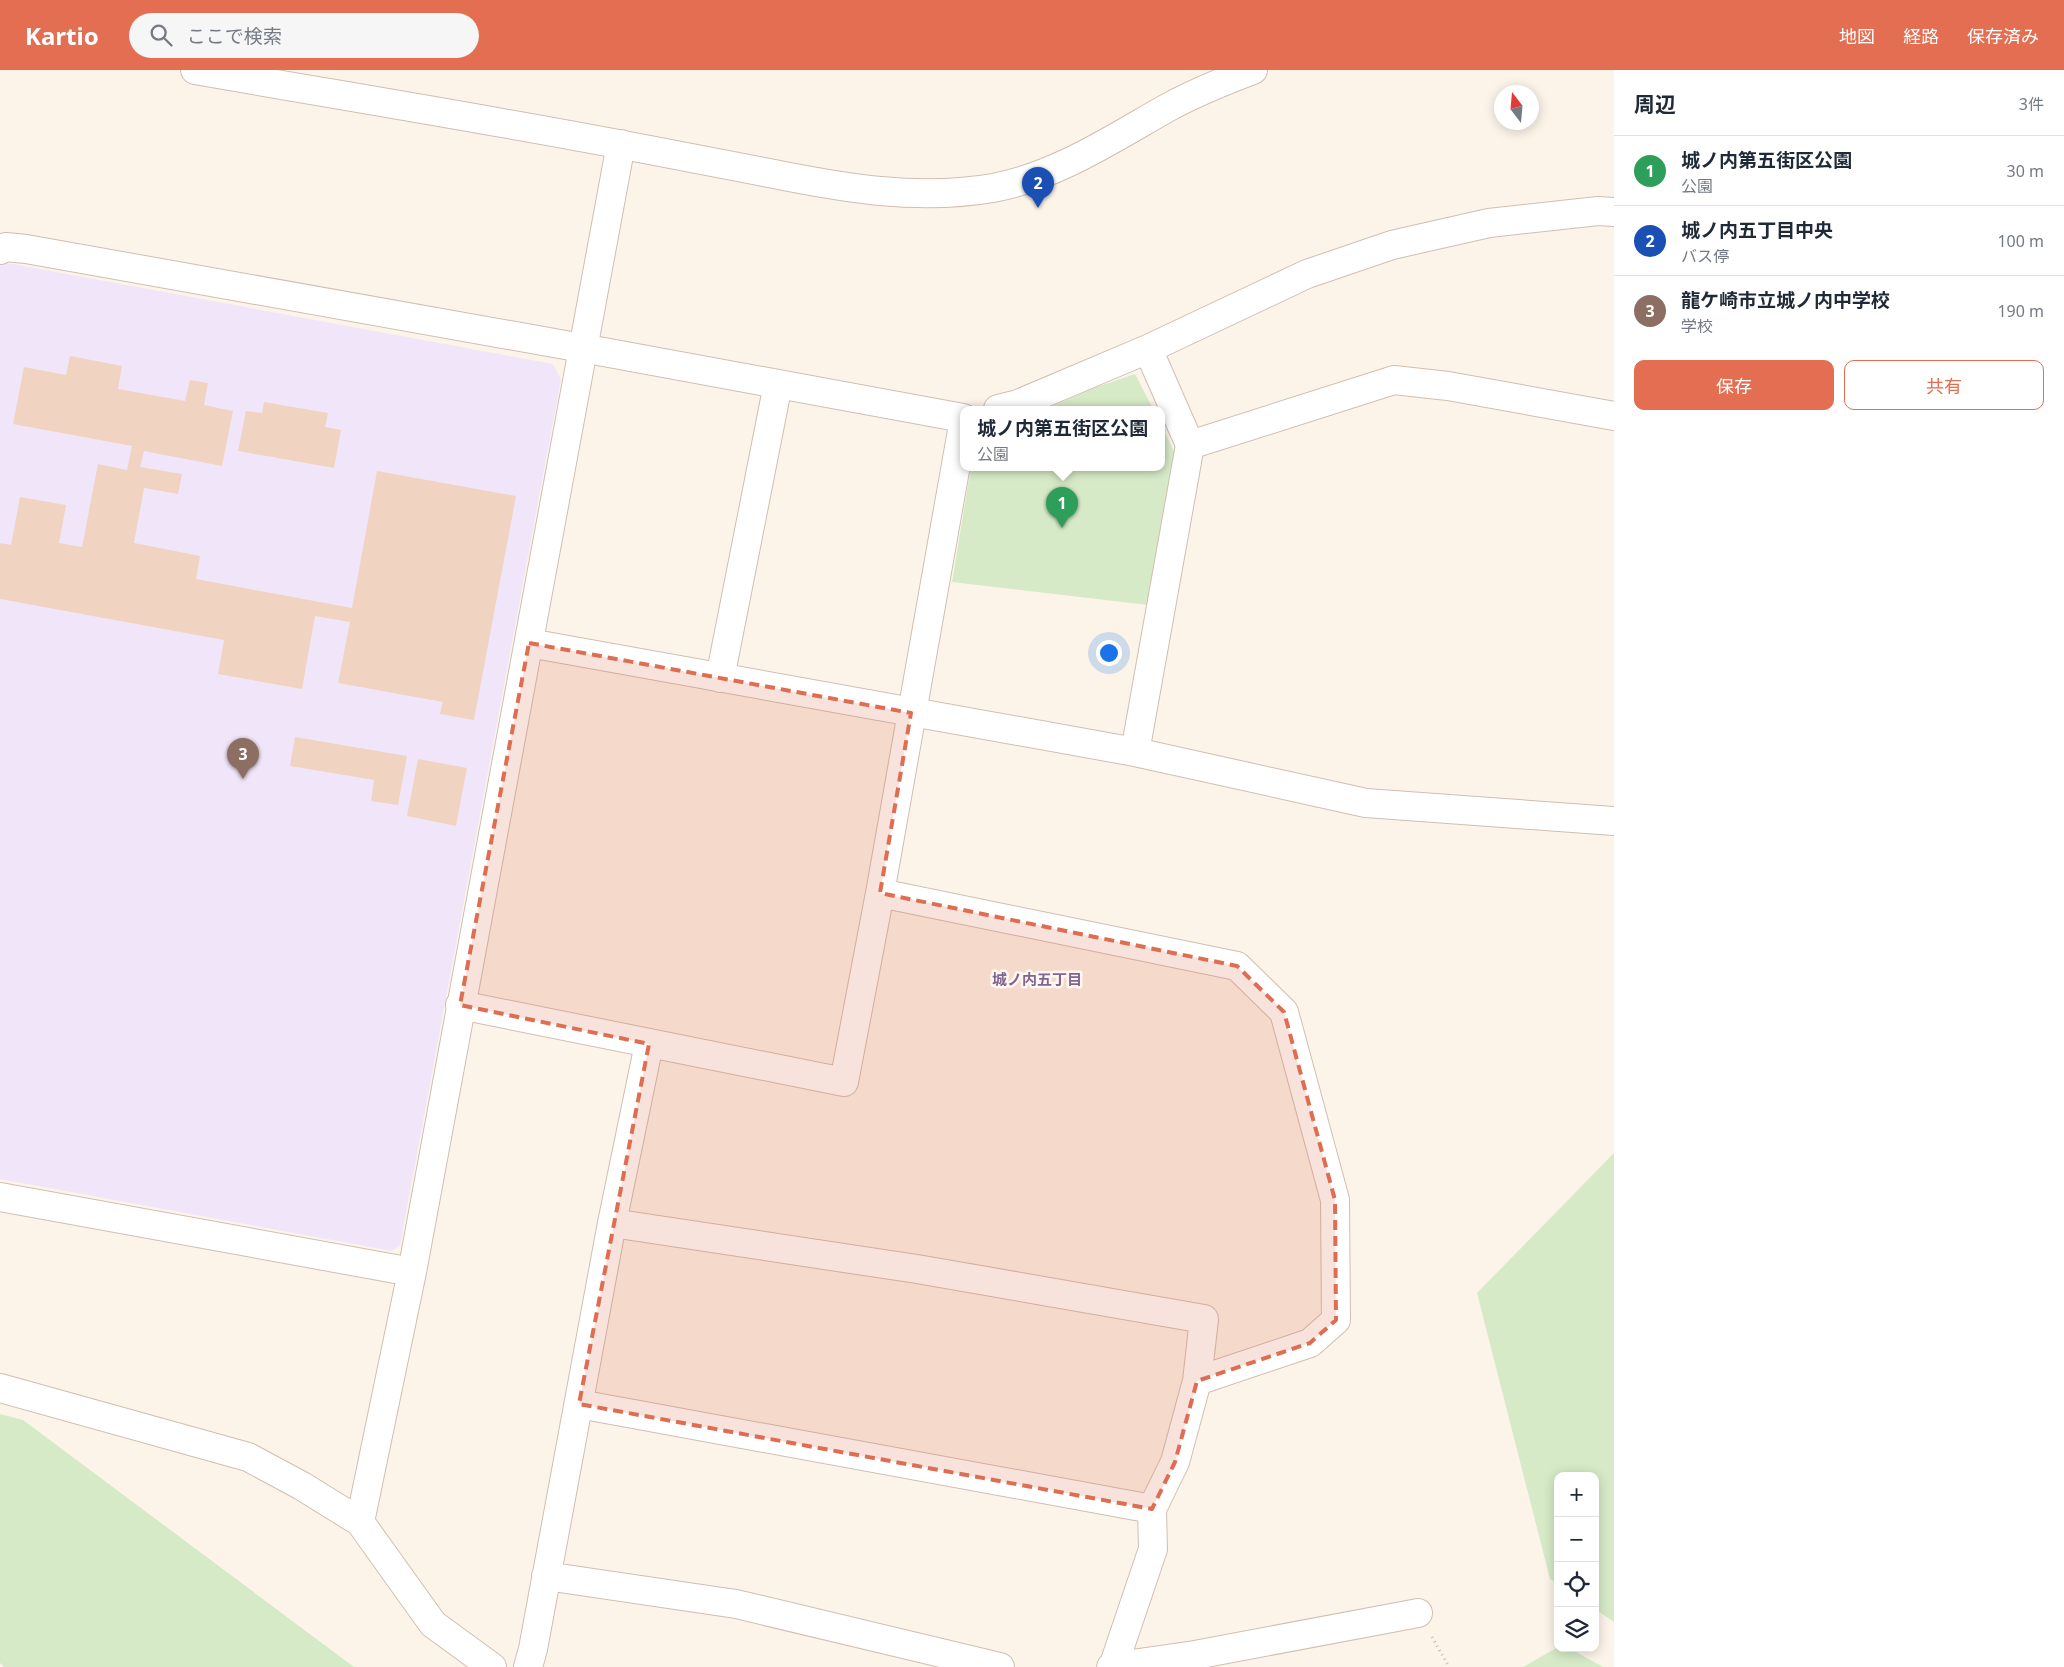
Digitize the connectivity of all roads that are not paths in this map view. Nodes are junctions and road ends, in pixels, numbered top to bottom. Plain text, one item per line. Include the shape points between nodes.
1 (195, 70) edge
2 (1253, 70) edge
3 (621, 144) junction
4 (1614, 212) edge
5 (0, 250) edge
6 (582, 348) junction
7 (1148, 349) junction
8 (778, 384) junction
9 (1010, 406) edge
10 (1614, 416) edge
11 (960, 417) edge
12 (960, 442) edge
13 (1190, 445) junction
14 (529, 643) junction
15 (720, 678) junction
16 (911, 713) junction
17 (1135, 752) junction
18 (1614, 821) edge
19 (880, 893) junction
20 (460, 1005) junction
21 (649, 1044) junction
22 (0, 1197) edge
23 (612, 1223) junction
24 (412, 1272) junction
25 (1197, 1381) junction
26 (0, 1388) edge
27 (579, 1404) junction
28 (1152, 1509) junction
29 (360, 1522) junction
30 (546, 1576) junction
31 (1418, 1613) dead end
32 (492, 1667) edge
33 (528, 1667) edge
34 (1000, 1667) edge
35 (1112, 1667) edge

1 - 3 street
2 - 3 street via 1171,106 1051,171 995,187 947,194 890,193 837,187
3 - 6 street
4 - 7 street via 1489,222 1392,244 1307,274
5 - 6 street via 6,247 26,249
6 - 8 street
6 - 14 street
7 - 9 street
7 - 13 street
8 - 11 street
8 - 15 street
10 - 13 street via 1448,386 1394,380
12 - 16 street
13 - 17 street
14 - 15 street
14 - 20 street
15 - 16 street
16 - 17 street
16 - 19 street
17 - 18 street via 1366,803
19 - 21 street via 844,1082
19 - 25 street via 1237,966 1284,1012 1335,1200 1336,1320 1310,1343
20 - 21 street
20 - 24 street
21 - 23 street
22 - 24 street
23 - 25 street via 918,1268 1204,1319
23 - 27 street
24 - 29 street
25 - 28 street via 1175,1462
26 - 29 street via 248,1457
27 - 28 street
27 - 30 street
28 - 35 street via 1153,1549
29 - 32 street via 434,1624
30 - 33 street
30 - 34 street via 736,1604
31 - 35 street via 1195,1655

